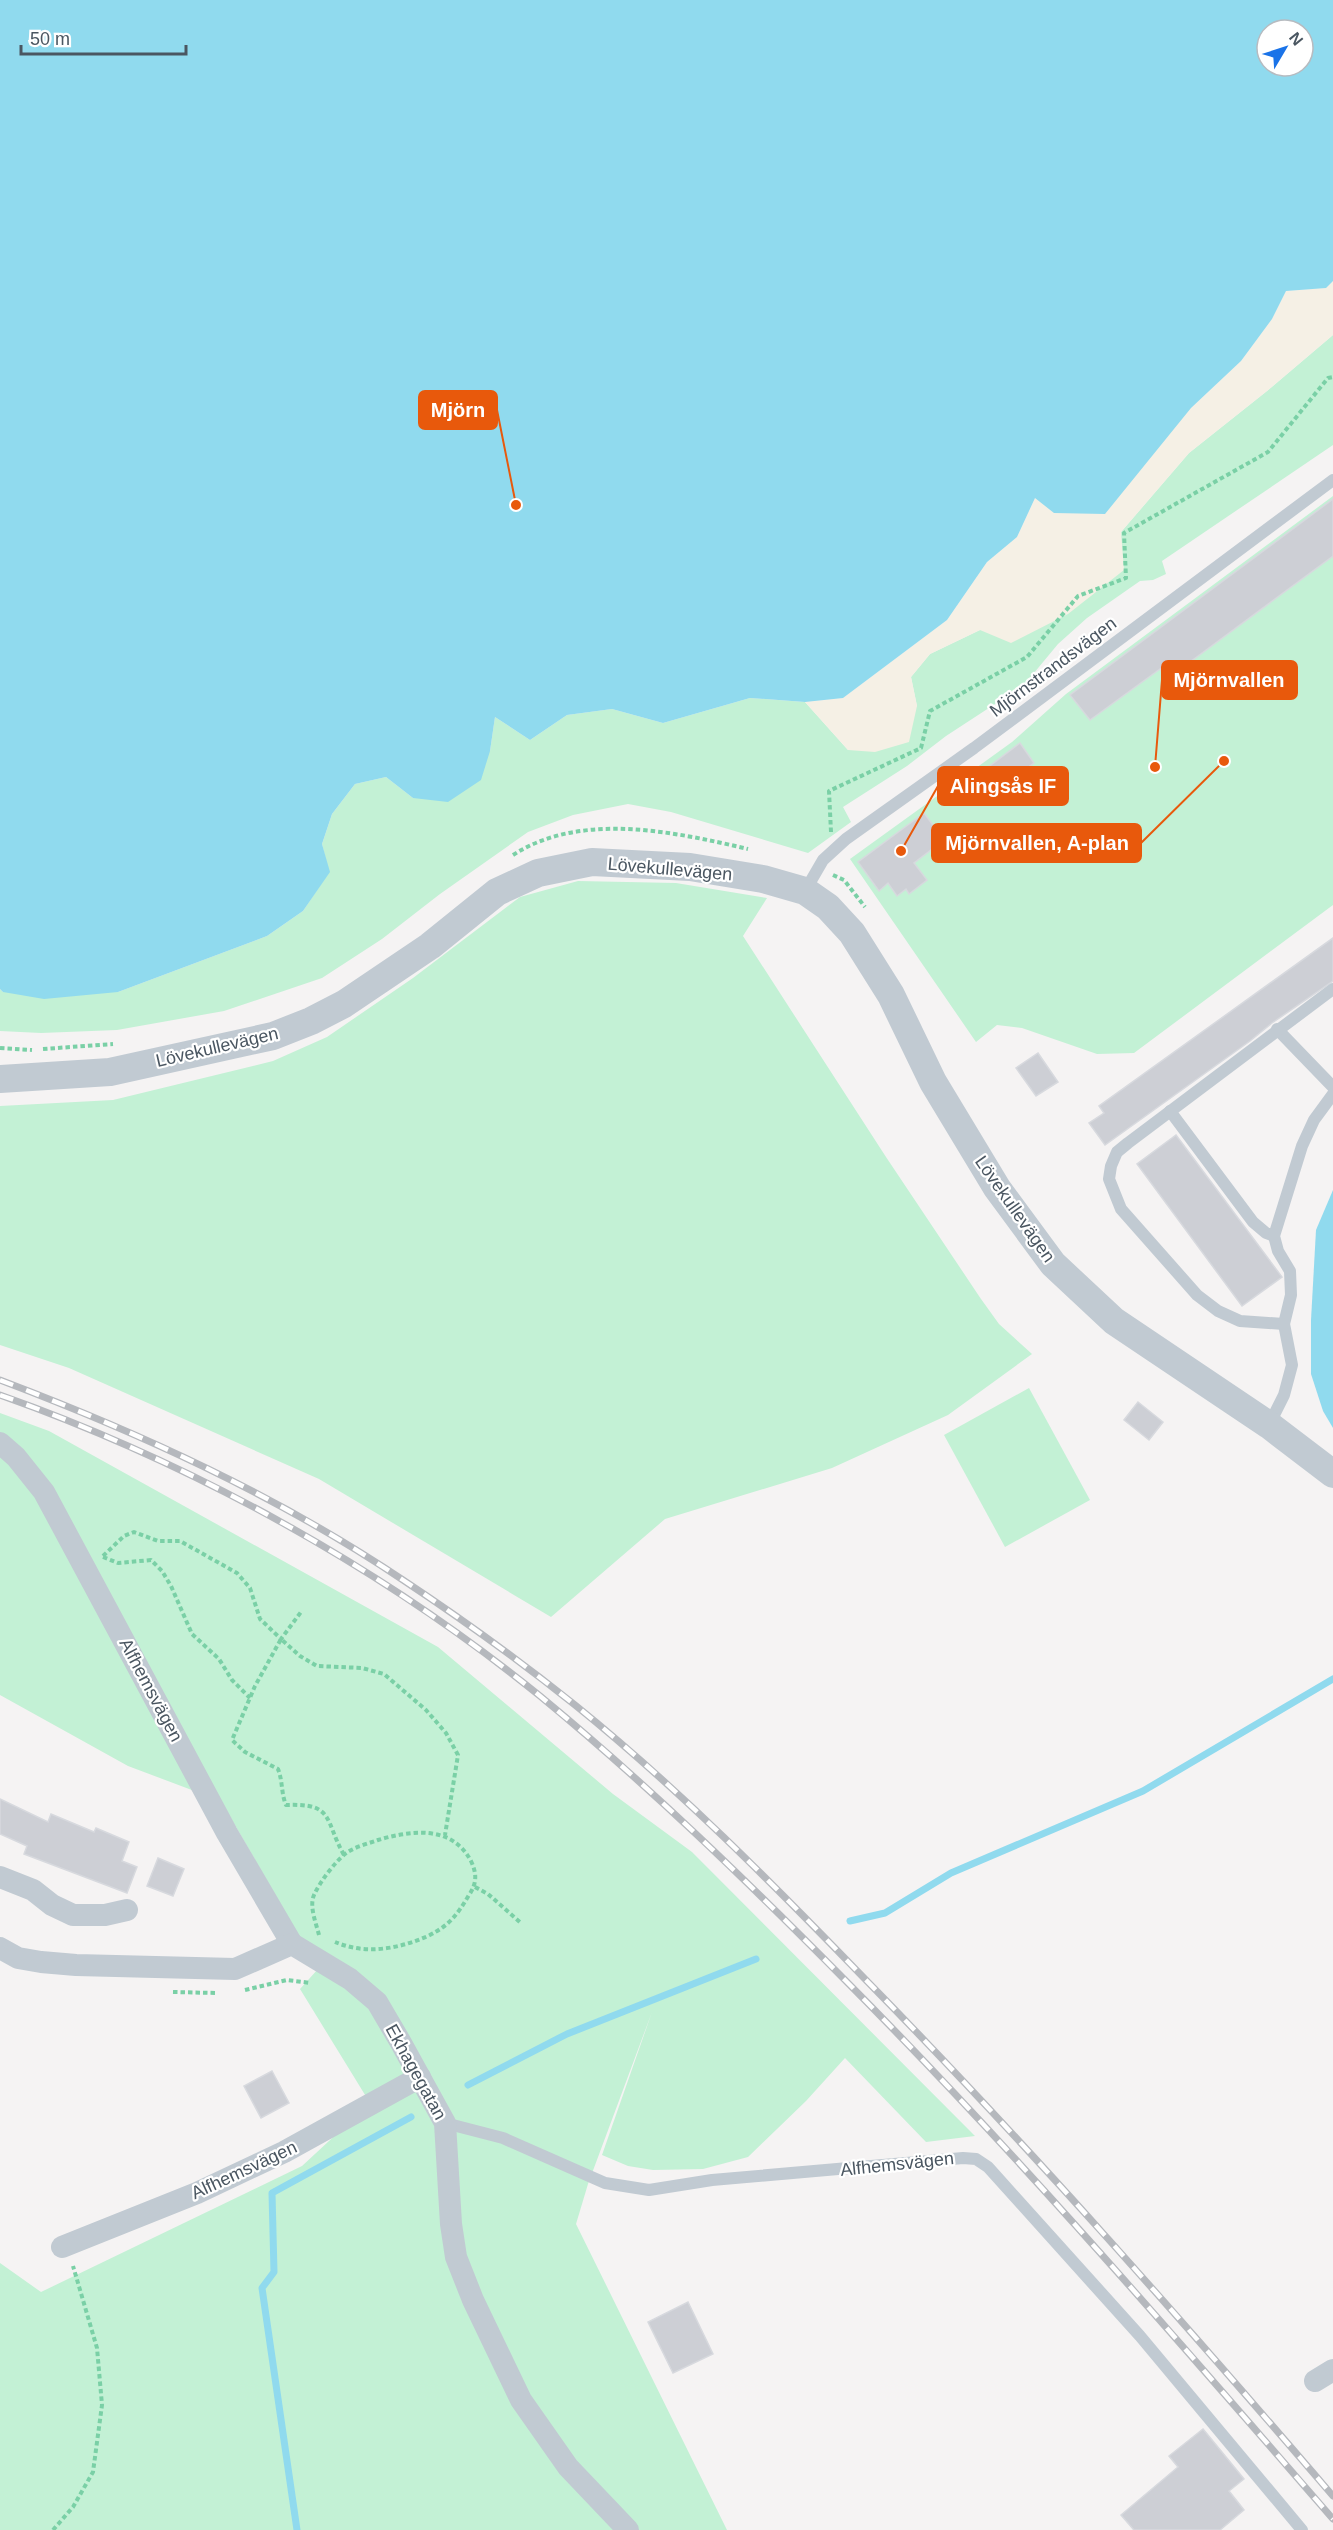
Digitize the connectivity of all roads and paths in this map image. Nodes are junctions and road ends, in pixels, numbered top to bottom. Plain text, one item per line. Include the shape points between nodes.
1 (1333, 377) edge
2 (1333, 480) edge
3 (832, 850) junction
4 (811, 880) junction
5 (844, 880) junction
6 (867, 909) dead end
7 (1333, 989) edge
8 (1277, 1029) junction
9 (0, 1079) edge
10 (1333, 1087) edge
11 (1333, 1094) edge
12 (1170, 1111) junction
13 (1274, 1236) junction
14 (1284, 1323) junction
15 (1269, 1425) junction
16 (0, 1443) edge
17 (1333, 1474) edge
18 (92, 1560) junction
19 (301, 1612) dead end
20 (281, 1639) junction
21 (250, 1698) junction
22 (445, 1835) junction
23 (344, 1855) junction
24 (0, 1877) edge
25 (475, 1887) junction
26 (126, 1910) dead end
27 (521, 1923) dead end
28 (319, 1935) junction
29 (292, 1944) junction
30 (0, 1948) edge
31 (323, 1984) dead end
32 (168, 1991) dead end
33 (237, 1991) dead end
34 (219, 1993) dead end
35 (420, 2077) junction
36 (445, 2123) junction
37 (62, 2247) joint
38 (53, 2530) edge
39 (628, 2530) edge
40 (1302, 2530) edge

1 - 3 path via 1328,378 1268,452 1124,533 1126,578 1078,596 1027,657 930,711 921,748 829,791
2 - 3 lane, Mjörnstrandsvägen
3 - 4 lane, Mjörnstrandsvägen
3 - 5 path
4 - 5 path
4 - 9 street, Lövekullevägen via 763,879 690,867 592,862 538,873 497,892 430,946 344,1004 273,1036 110,1072
4 - 15 street, Lövekullevägen via 875,967 939,1092 997,1188 1053,1264 1114,1321
5 - 6 path
7 - 8 lane
8 - 10 lane
8 - 12 lane
11 - 13 lane via 1314,1120 1302,1146
12 - 13 lane via 1253,1222
12 - 14 lane via 1117,1152 1109,1179 1121,1209 1197,1295 1218,1311 1240,1321
13 - 14 lane via 1290,1271 1291,1295
14 - 15 lane via 1292,1365 1284,1395
15 - 17 street, Lövekullevägen
16 - 18 street, Alfhemsvägen via 44,1492
18 - 20 path via 134,1532 158,1541 180,1541 237,1573 250,1588 260,1619
18 - 21 path via 151,1560 171,1586 192,1634 219,1659
18 - 29 street, Alfhemsvägen via 114,1619
19 - 20 path
20 - 21 path
20 - 22 path via 317,1665 362,1668 384,1674 446,1733 458,1755
21 - 23 path via 232,1740 245,1752 278,1769 286,1805 318,1806 326,1813
22 - 23 path via 424,1831 396,1835
22 - 25 path via 465,1850 476,1870
23 - 28 path via 314,1896
24 - 26 street via 33,1890 73,1915 105,1915
25 - 27 path
25 - 28 path via 458,1916 410,1944 365,1950
28 - 29 path
29 - 30 street via 235,1969 41,1962 18,1958
29 - 35 street, Ekhagegatan via 350,1979 377,2002
31 - 33 path via 287,1980
32 - 34 path
35 - 36 street, Ekhagegatan
35 - 37 street, Alfhemsvägen via 284,2152 197,2193
36 - 39 street, Ekhagegatan via 456,2257 473,2300 521,2400 568,2468
36 - 40 lane, Alfhemsvägen via 503,2138 605,2183 649,2190 712,2180 976,2159 988,2167 1140,2336
37 - 38 path via 76,2270 97,2348 102,2405 93,2472 73,2507

